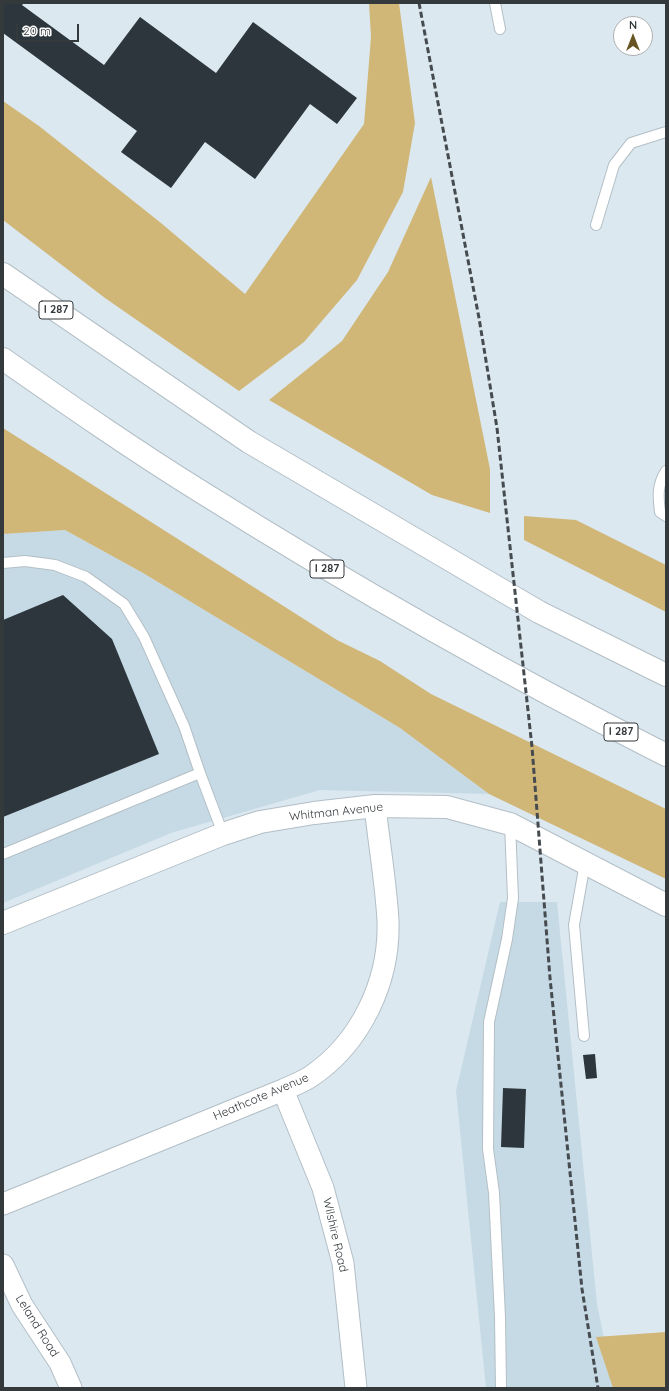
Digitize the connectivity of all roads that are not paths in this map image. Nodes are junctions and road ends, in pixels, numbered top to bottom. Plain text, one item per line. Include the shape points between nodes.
1 (495, 3) edge
2 (500, 29) dead end
3 (666, 132) edge
4 (596, 225) dead end
5 (3, 274) edge
6 (3, 359) edge
7 (666, 471) edge
8 (666, 516) edge
9 (3, 563) edge
10 (666, 675) edge
11 (666, 755) edge
12 (200, 773) junction
13 (375, 806) junction
14 (510, 824) junction
15 (223, 834) junction
16 (3, 854) edge
17 (585, 863) junction
18 (666, 905) edge
19 (3, 923) edge
20 (584, 1036) dead end
21 (283, 1090) junction
22 (3, 1204) edge
23 (3, 1265) edge
24 (71, 1388) edge
25 (356, 1388) edge
26 (501, 1388) edge

1 - 2 lane
3 - 4 lane via 631,143 614,165
5 - 10 main road, I 287 via 249,442 539,612
6 - 11 main road, I 287 via 201,492 325,567 577,710
7 - 8 lane via 660,480 658,499 660,512
9 - 12 lane via 25,561 55,565 86,577 124,604 144,636 184,726
12 - 15 lane
12 - 16 lane
13 - 14 main road, Whitman Avenue via 447,806
13 - 15 main road, Whitman Avenue via 260,822
13 - 21 street, Heathcote Avenue via 388,921 387,952 382,978 358,1030 310,1077
14 - 17 main road, Whitman Avenue
14 - 26 lane via 513,898 489,1022 488,1149 494,1193
15 - 19 main road, Whitman Avenue
17 - 18 main road, Whitman Avenue
17 - 20 lane via 574,926
21 - 22 street, Heathcote Avenue
21 - 25 street, Wilshire Road via 323,1188 343,1263
23 - 24 street, Leland Road via 22,1305 60,1363

